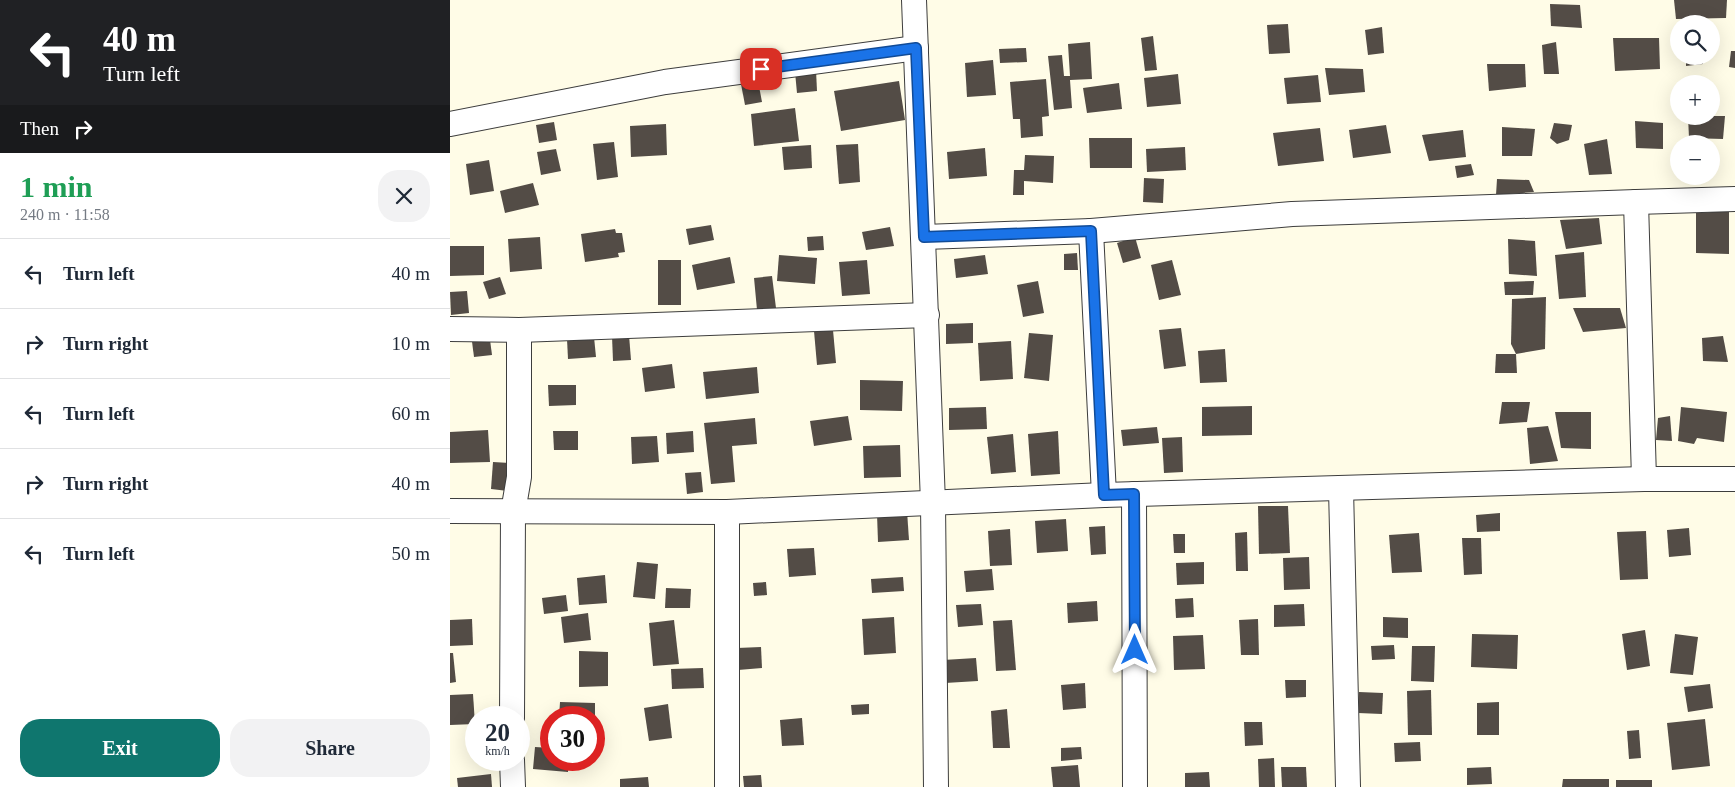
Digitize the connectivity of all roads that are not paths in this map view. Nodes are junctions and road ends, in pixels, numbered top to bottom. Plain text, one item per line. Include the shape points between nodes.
1 (914, 0) edge
2 (916, 48) junction
3 (450, 124) edge
4 (1735, 198) edge
5 (1636, 202) junction
6 (1091, 231) junction
7 (924, 237) junction
8 (927, 316) junction
9 (450, 330) edge
10 (519, 330) junction
11 (1644, 479) junction
12 (1735, 479) edge
13 (1341, 488) junction
14 (1134, 494) junction
15 (1104, 495) junction
16 (933, 503) junction
17 (450, 511) edge
18 (513, 512) junction
19 (727, 512) junction
20 (512, 706) edge
21 (512, 771) edge
22 (513, 787) edge
23 (726, 787) edge
24 (936, 787) edge
25 (1136, 787) edge
26 (1348, 787) edge

1 - 2 street
2 - 3 street via 664,82
2 - 7 street
4 - 5 street
5 - 6 street via 1292,214
5 - 11 street
6 - 7 street
6 - 15 street
7 - 8 street
8 - 10 street
8 - 16 street
9 - 10 street
10 - 18 street via 519,478
11 - 12 street
11 - 13 street
13 - 14 street
13 - 26 street
14 - 15 street
14 - 25 street
15 - 16 street
16 - 19 street
16 - 24 street
17 - 18 street
18 - 19 street
18 - 20 street
19 - 23 street
21 - 22 street

